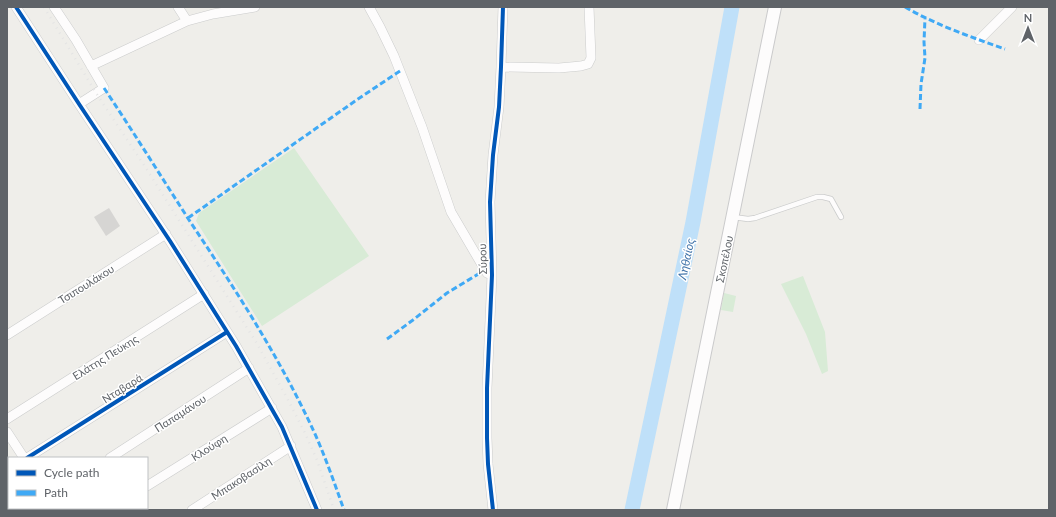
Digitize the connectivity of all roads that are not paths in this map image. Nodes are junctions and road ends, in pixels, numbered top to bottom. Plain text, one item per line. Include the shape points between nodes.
1 (16, 7) edge
2 (54, 7) edge
3 (178, 7) edge
4 (254, 7) edge
5 (369, 7) edge
6 (503, 7) edge
7 (589, 7) edge
8 (775, 7) edge
9 (1012, 7) edge
10 (187, 21) junction
11 (979, 40) dead end
12 (91, 66) junction
13 (501, 67) junction
14 (79, 104) junction
15 (733, 217) junction
16 (841, 217) dead end
17 (166, 234) junction
18 (492, 275) junction
19 (204, 294) junction
20 (227, 332) junction
21 (7, 335) edge
22 (249, 368) junction
23 (272, 408) junction
24 (7, 419) edge
25 (7, 432) edge
26 (291, 446) junction
27 (23, 457) edge
28 (29, 457) edge
29 (112, 457) edge
30 (148, 485) edge
31 (316, 508) edge
32 (192, 510) edge
33 (306, 510) edge
34 (493, 510) edge
35 (673, 510) edge

1 - 14 street
2 - 12 street
3 - 10 street
4 - 10 street
5 - 18 street via 394,56 451,212 485,270
6 - 13 street, Σύρου
7 - 13 street via 591,58 588,64 574,67
8 - 15 main road, Σκοπέλου
9 - 11 street
10 - 12 street
12 - 14 street via 104,88
13 - 18 street, Σύρου via 490,196
14 - 17 street
15 - 16 lane via 755,218 823,196 831,199
15 - 35 main road, Σκοπέλου
17 - 19 street
17 - 21 street, Τσιπουλάκου
18 - 34 street, Σύρου via 487,427
19 - 20 street
19 - 24 street, Ελάτης Πεύκης
20 - 22 street
20 - 28 street, Νταβαρά
22 - 23 street
22 - 29 street, Παπαμάνου
23 - 26 street
23 - 30 street, Κλούφη
25 - 27 street
26 - 31 street
26 - 32 street, Μπακοβασίλη
31 - 33 street

